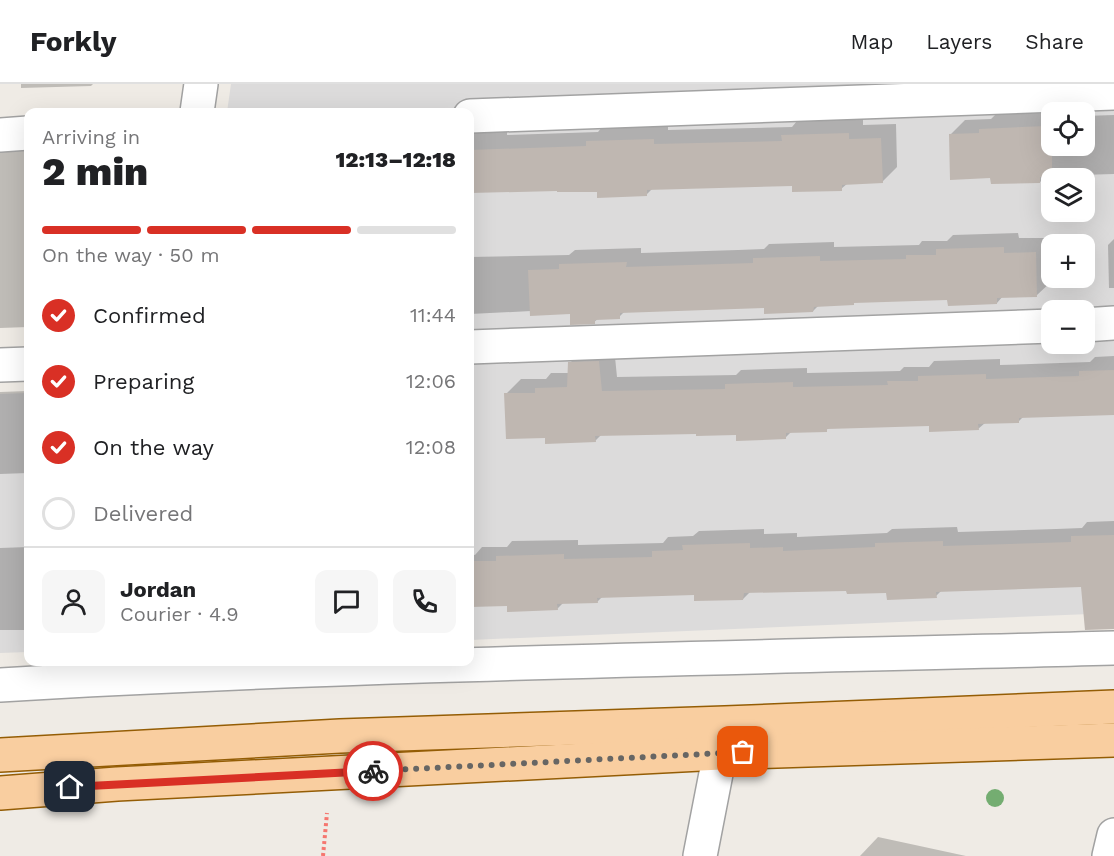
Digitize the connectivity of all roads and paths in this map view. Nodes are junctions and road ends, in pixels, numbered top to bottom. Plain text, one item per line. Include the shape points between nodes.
1 (201, 84) edge
2 (1114, 93) edge
3 (198, 108) edge
4 (474, 116) edge
5 (24, 134) edge
6 (0, 135) edge
7 (1114, 323) edge
8 (1095, 324) edge
9 (1041, 326) edge
10 (474, 347) edge
11 (24, 364) edge
12 (0, 365) edge
13 (1114, 648) edge
14 (474, 665) edge
15 (377, 666) edge
16 (139, 669) edge
17 (0, 686) edge
18 (1114, 707) edge
19 (1114, 740) edge
20 (720, 753) junction
21 (0, 755) edge
22 (0, 793) edge
23 (1114, 835) edge
24 (700, 856) edge
25 (1109, 856) edge

1 - 3 street
2 - 4 street
5 - 6 street
7 - 8 street
9 - 10 street
11 - 12 street
13 - 14 street
15 - 16 street
16 - 17 street
18 - 21 main road via 340,736
19 - 20 main road
20 - 22 main road
20 - 24 street
23 - 25 street

